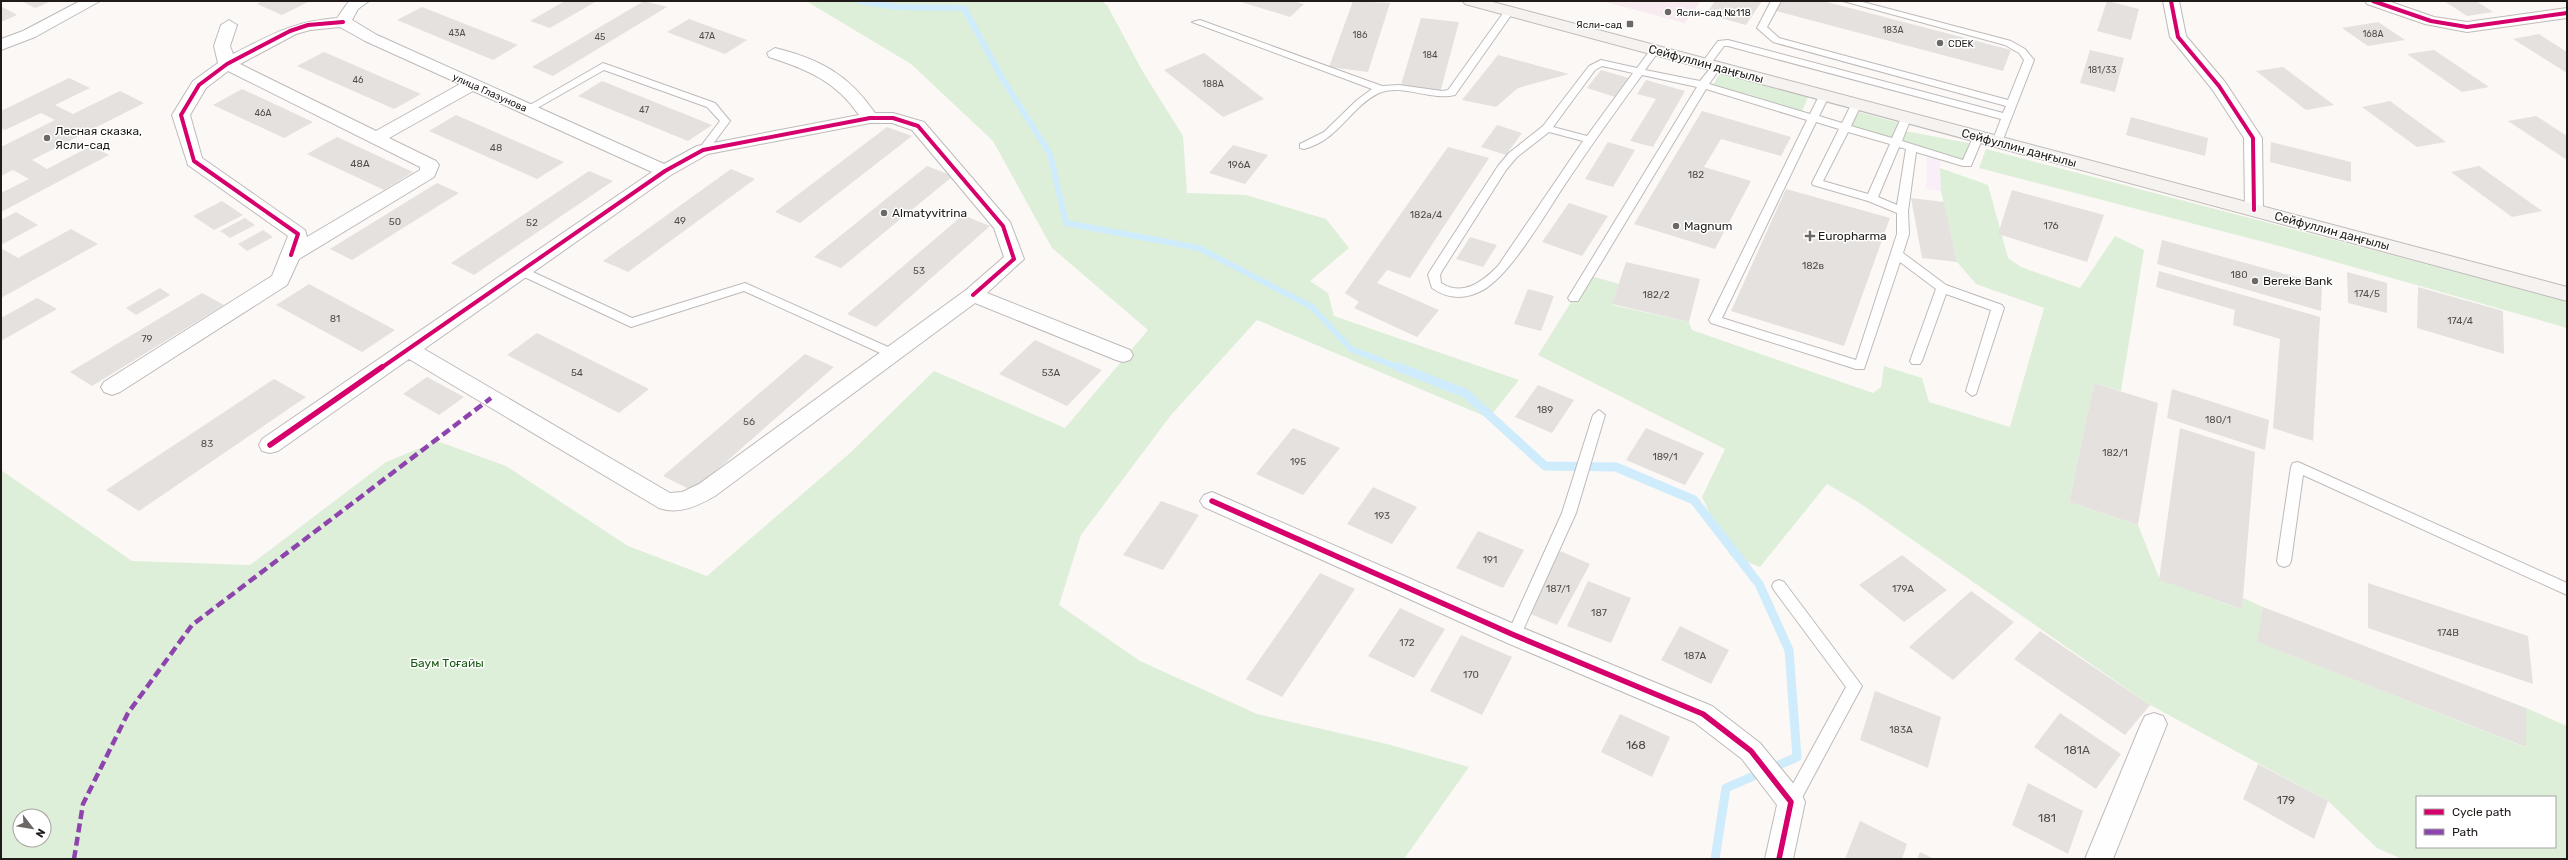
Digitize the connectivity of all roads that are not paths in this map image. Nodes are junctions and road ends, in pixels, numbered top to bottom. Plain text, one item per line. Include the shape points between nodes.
1 (92, 1) edge
2 (361, 1) edge
3 (1471, 1) edge
4 (1776, 1) edge
5 (1848, 1) edge
6 (2171, 1) edge
7 (2373, 1) edge
8 (1509, 12) junction
9 (2567, 13) edge
10 (343, 22) junction
11 (1197, 22) dead end
12 (229, 25) dead end
13 (1, 45) edge
14 (1654, 51) junction
15 (775, 53) dead end
16 (227, 64) junction
17 (1711, 66) junction
18 (1641, 71) junction
19 (473, 84) junction
20 (1703, 85) junction
21 (1382, 89) junction
22 (1824, 96) junction
23 (2012, 104) junction
24 (1856, 105) junction
25 (528, 109) junction
26 (1813, 117) junction
27 (2006, 117) junction
28 (870, 118) junction
29 (1906, 118) junction
30 (1847, 127) junction
31 (1548, 128) junction
32 (1978, 137) junction
33 (376, 138) junction
34 (1589, 140) junction
35 (1895, 142) junction
36 (1997, 142) junction
37 (1304, 146) dead end
38 (1912, 147) junction
39 (703, 150) junction
40 (665, 171) junction
41 (1872, 199) junction
42 (2254, 210) junction
43 (1902, 211) junction
44 (1897, 254) junction
45 (291, 255) junction
46 (522, 271) junction
47 (1942, 288) junction
48 (2567, 294) edge
49 (973, 295) junction
50 (1574, 298) dead end
51 (410, 350) junction
52 (893, 354) junction
53 (1123, 355) dead end
54 (1916, 361) dead end
55 (112, 387) dead end
56 (1972, 392) dead end
57 (1599, 415) dead end
58 (270, 445) dead end
59 (1212, 500) dead end
60 (2284, 561) dead end
61 (1779, 586) dead end
62 (2567, 589) edge
63 (1514, 635) junction
64 (2154, 724) dead end
65 (1791, 802) junction
66 (1778, 859) edge
67 (2100, 859) edge

1 - 13 street via 29,34
2 - 10 street via 352,6
3 - 8 main road, Сейфуллин даңғылы
4 - 23 lane via 1762,28 1776,40
5 - 23 lane via 1981,34 2008,43 2022,51 2029,60
6 - 42 street via 2178,37 2219,86 2253,138
7 - 9 street via 2451,26 2467,27
8 - 14 main road, Сейфуллин даңғылы
8 - 21 lane via 1451,93 1442,96 1395,88
10 - 16 street via 308,25 290,31
10 - 19 street, улица Глазунова via 371,38
11 - 21 lane
12 - 16 street via 222,46
14 - 17 main road, Сейфуллин даңғылы
14 - 18 lane
15 - 28 street via 824,70 840,80 856,96
16 - 33 street
16 - 45 street via 199,85 181,115 194,161 298,234
17 - 20 lane
17 - 22 main road, Сейфуллин даңғылы
17 - 27 lane via 1721,43 1728,43
18 - 20 lane
18 - 31 lane via 1604,64 1594,66
18 - 34 lane
19 - 25 street, улица Глазунова
19 - 33 street
20 - 26 lane
20 - 50 lane
21 - 37 lane via 1370,95 1328,134
22 - 24 main road, Сейфуллин даңғылы
22 - 26 lane
23 - 27 lane
24 - 29 main road, Сейфуллин даңғылы
24 - 30 lane
25 - 39 lane via 603,66 711,106 726,121
25 - 40 street, улица Глазунова
26 - 30 lane
26 - 44 lane via 1715,320 1860,366
27 - 36 lane
28 - 39 street
28 - 49 street via 893,118 918,126 1003,226 1014,259
29 - 32 main road, Сейфуллин даңғылы
29 - 35 lane
30 - 35 lane
30 - 41 lane via 1817,183
31 - 34 lane
31 - 34 lane via 1513,155 1502,168 1436,271 1434,280 1440,288 1451,292 1468,293 1488,284 1502,269
32 - 36 main road, Сейфуллин даңғылы
32 - 38 lane via 1967,164
33 - 45 street via 430,165 428,173
35 - 38 lane
35 - 41 lane
36 - 42 main road, Сейфуллин даңғылы
38 - 43 lane
39 - 40 street
40 - 46 street
41 - 43 lane
42 - 48 main road, Сейфуллин даңғылы
43 - 44 lane via 1904,234
44 - 47 lane
45 - 55 street via 280,280
46 - 51 street
46 - 52 lane via 631,323 745,287
47 - 54 lane
47 - 56 lane via 1998,308
49 - 52 street
49 - 53 street
51 - 52 street via 667,502 686,501 706,490
51 - 58 street
57 - 63 lane via 1568,513
59 - 63 street
60 - 62 lane via 2298,467
61 - 65 lane via 1854,686
63 - 65 street via 1704,714 1754,754
64 - 67 street
65 - 66 street

